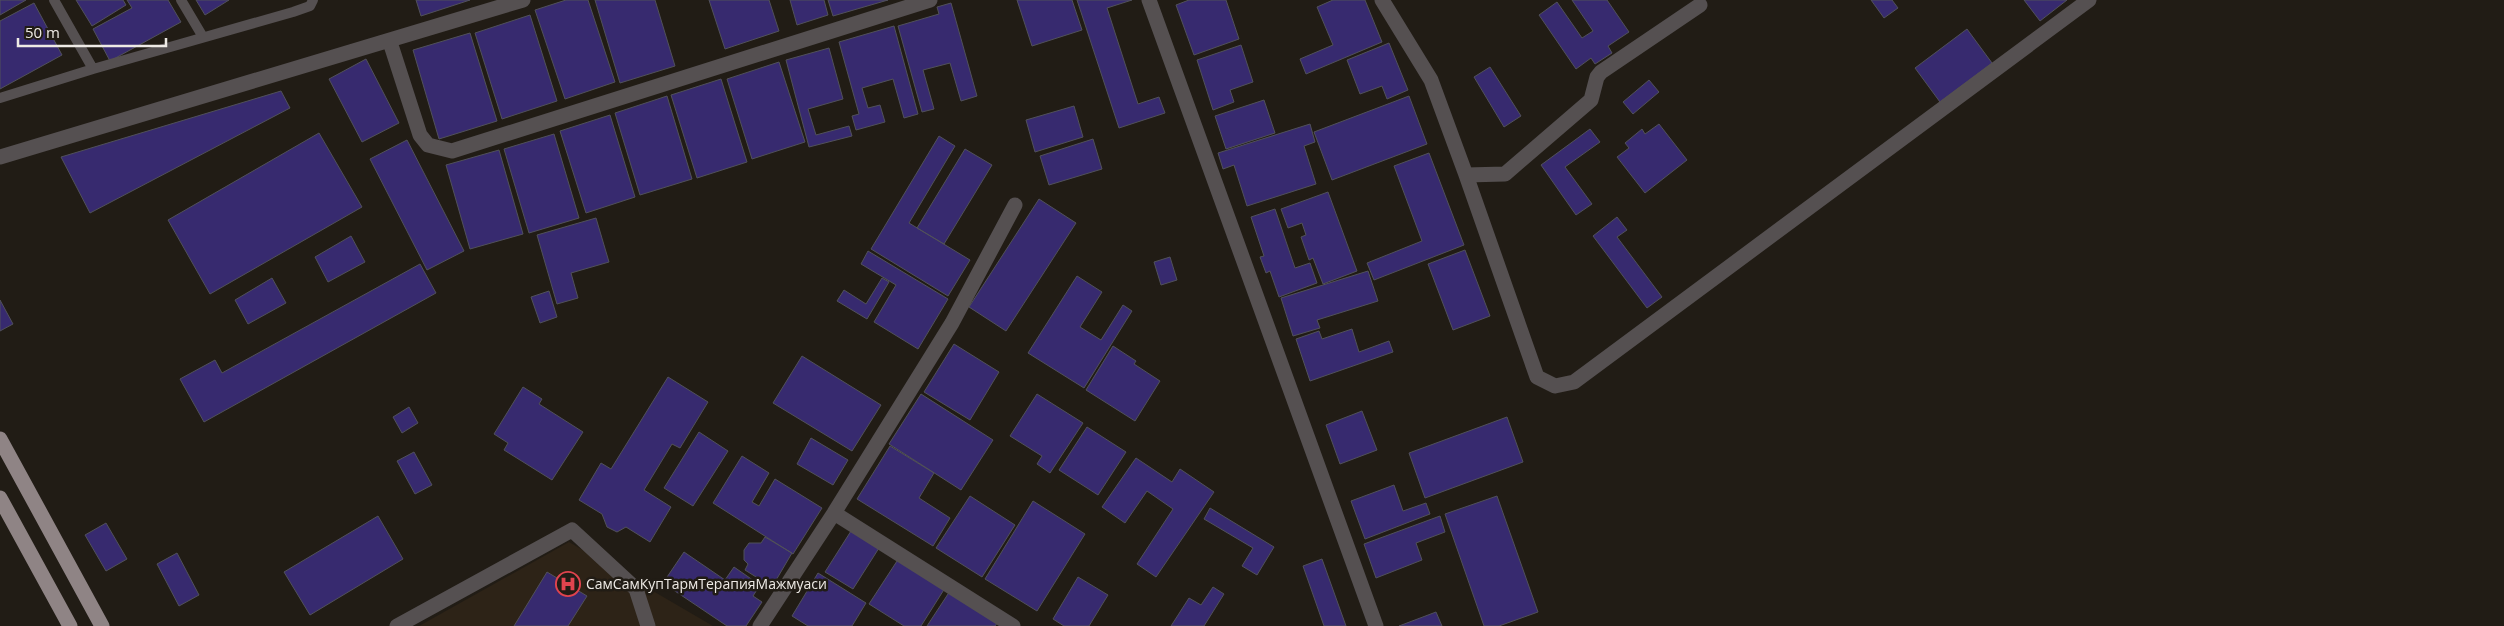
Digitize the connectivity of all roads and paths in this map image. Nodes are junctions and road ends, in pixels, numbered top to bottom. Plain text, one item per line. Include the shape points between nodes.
1 (54, 0) edge
2 (181, 0) edge
3 (313, 0) edge
4 (523, 0) edge
5 (930, 0) edge
6 (1149, 0) edge
7 (1382, 0) edge
8 (2089, 0) edge
9 (1701, 2) edge
10 (203, 38) junction
11 (390, 42) junction
12 (93, 69) junction
13 (0, 98) edge
14 (0, 157) edge
15 (1466, 175) junction
16 (1015, 205) dead end
17 (0, 438) edge
18 (0, 498) edge
19 (834, 513) junction
20 (70, 626) edge
21 (102, 626) edge
22 (396, 626) edge
23 (648, 626) edge
24 (760, 626) edge
25 (1013, 626) edge
26 (1376, 626) edge

1 - 12 lane
2 - 10 lane
3 - 10 lane via 310,6 302,9
4 - 11 street
5 - 11 street via 452,151 428,145 420,135
6 - 26 street
7 - 15 street via 1430,80
8 - 15 street via 1574,382 1555,386 1537,378
9 - 15 street via 1601,72 1591,100 1505,174
10 - 12 lane
11 - 14 street
12 - 13 lane
16 - 19 street via 952,323
17 - 21 main road
18 - 20 main road
19 - 24 street
19 - 25 street
22 - 23 street via 572,530 636,589

